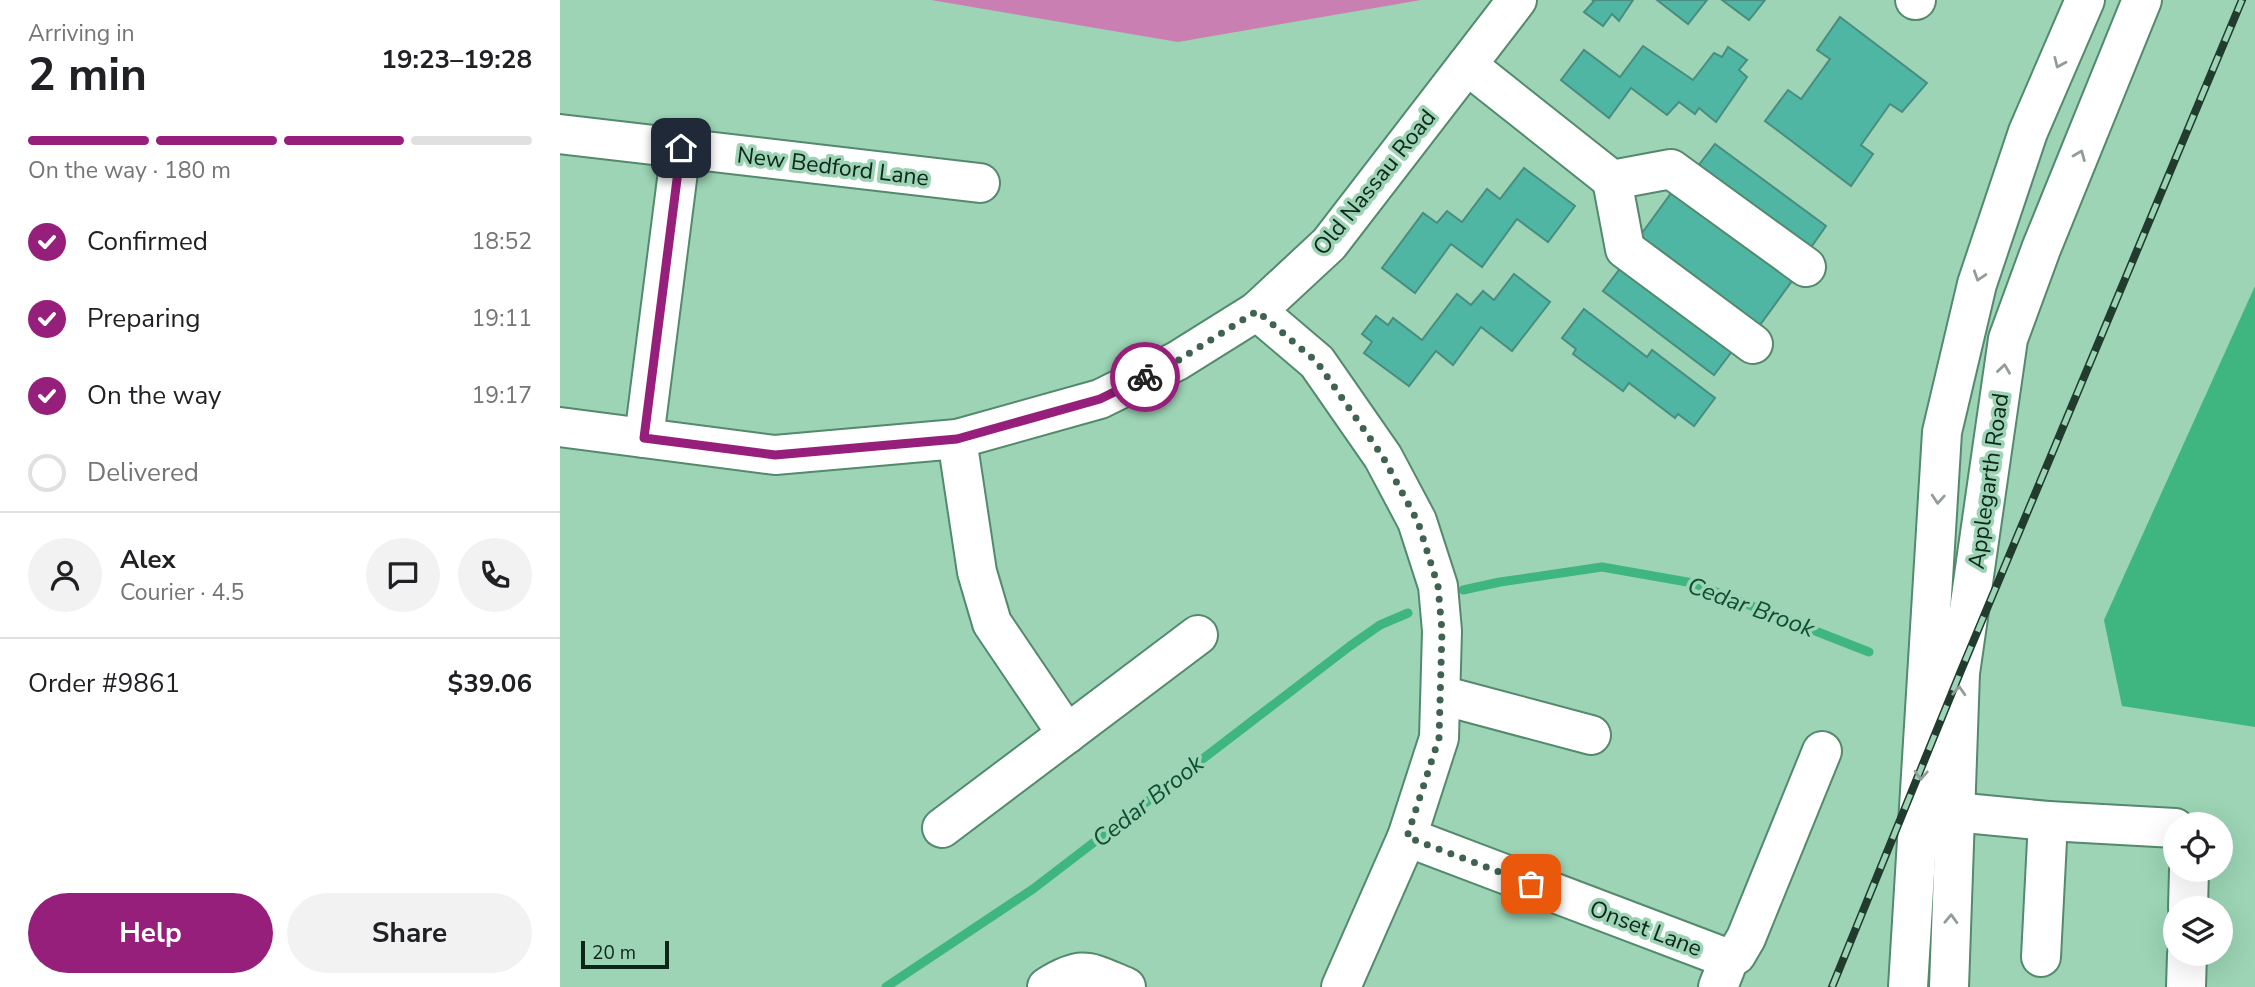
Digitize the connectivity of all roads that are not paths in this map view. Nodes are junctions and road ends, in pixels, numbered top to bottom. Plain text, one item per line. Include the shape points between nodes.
1 (1517, 0) edge
2 (2085, 0) edge
3 (2143, 0) edge
4 (1467, 65) junction
5 (560, 134) edge
6 (681, 148) junction
7 (1612, 180) junction
8 (980, 183) dead end
9 (1806, 267) dead end
10 (1257, 311) junction
11 (1753, 344) dead end
12 (560, 427) edge
13 (644, 438) junction
14 (957, 439) junction
15 (1198, 635) dead end
16 (1441, 695) junction
17 (1067, 734) junction
18 (1591, 735) dead end
19 (1822, 751) dead end
20 (1954, 812) junction
21 (2048, 821) junction
22 (2163, 827) edge
23 (942, 828) dead end
24 (1407, 837) junction
25 (2041, 957) dead end
26 (2187, 966) edge
27 (1723, 973) edge
28 (1048, 987) edge
29 (1126, 987) edge
30 (1341, 987) edge
31 (1908, 987) edge
32 (1949, 987) edge
33 (2186, 987) edge

1 - 4 street, Old Nassau Road
2 -> 31 street, Applegarth Road via 2028,132 1976,284 1942,432
20 -> 3 street, Applegarth Road via 1960,673 2008,339
4 - 7 street
4 - 10 street, Old Nassau Road via 1329,244
5 - 6 street, New Bedford Lane
6 - 8 street, New Bedford Lane
6 - 13 street
7 - 9 street via 1671,169
7 - 11 street via 1625,249
10 - 14 street, Old Nassau Road via 1177,361 1100,399
10 - 16 street via 1317,362 1383,457 1418,522 1438,586
12 - 13 street, Old Nassau Road
13 - 14 street, Old Nassau Road via 775,455
14 - 17 street via 977,572 992,624
15 - 17 street
16 - 18 street
16 - 24 street via 1439,738
17 - 23 street
19 - 27 street via 1746,938
20 - 21 street
32 -> 20 street, Applegarth Road
21 - 22 street
21 - 25 street
24 - 27 street, Onset Lane
24 - 30 street
26 - 33 street
28 - 29 street via 1068,973 1083,971

